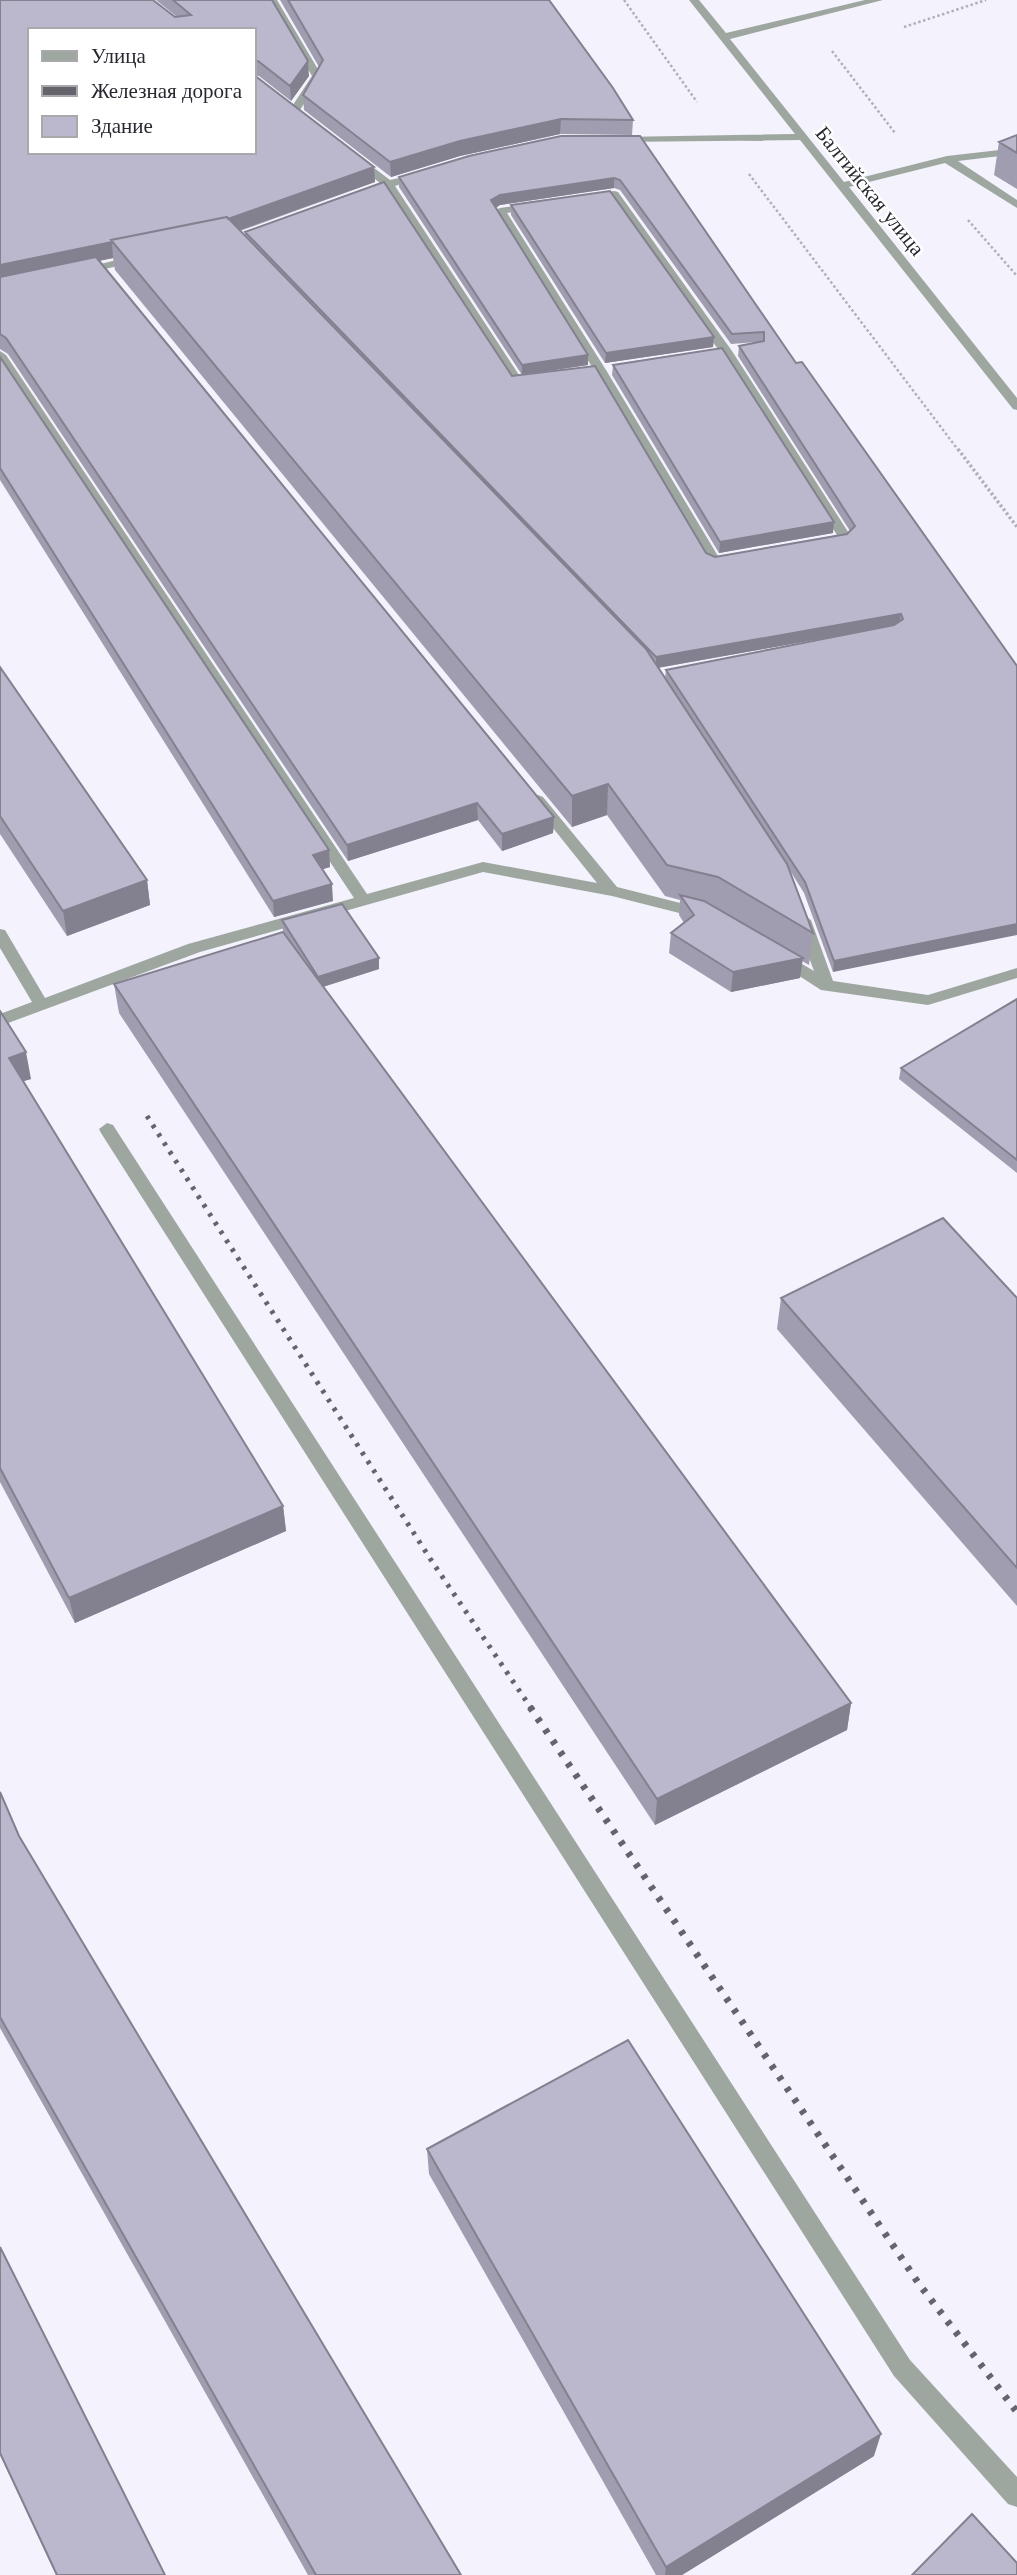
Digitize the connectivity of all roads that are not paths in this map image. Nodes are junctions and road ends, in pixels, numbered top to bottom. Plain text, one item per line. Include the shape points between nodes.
1 (272, 0) edge
2 (694, 0) edge
3 (828, 0) edge
4 (878, 0) edge
5 (862, 6) junction
6 (724, 37) junction
7 (294, 111) edge
8 (801, 137) junction
9 (602, 140) edge
10 (1017, 151) edge
11 (346, 152) edge
12 (947, 159) junction
13 (430, 172) edge
14 (388, 184) junction
15 (841, 186) junction
16 (349, 198) edge
17 (1017, 205) edge
18 (155, 255) edge
19 (64, 274) edge
20 (0, 355) edge
21 (606, 369) junction
22 (586, 372) edge
23 (545, 378) edge
24 (1017, 383) edge
25 (1000, 384) junction
26 (1017, 406) edge
27 (524, 783) edge
28 (612, 891) junction
29 (365, 901) junction
30 (799, 907) edge
31 (720, 922) edge
32 (0, 934) edge
33 (768, 951) edge
34 (1017, 973) edge
35 (827, 986) junction
36 (41, 1005) junction
37 (0, 1020) edge
38 (107, 1129) dead end
39 (1017, 2495) edge

1 - 7 street via 317,76
2 - 6 street, Балтийская улица
3 - 5 street
4 - 5 street
5 - 6 street
6 - 8 street, Балтийская улица
8 - 9 street
8 - 15 street, Балтийская улица
10 - 12 street
11 - 14 street
12 - 15 street
12 - 17 street
13 - 14 street
14 - 16 street
14 - 23 street via 518,382
15 - 25 street, Балтийская улица
18 - 19 street via 106,272
20 - 29 street
21 - 21 street via 714,561 845,538 725,351 614,194 500,212
21 - 22 street
24 - 25 street
25 - 26 street, Балтийская улица
27 - 28 street
28 - 29 street via 483,867
28 - 31 street via 709,915
29 - 36 street via 194,948
30 - 35 street
32 - 36 street
33 - 35 street
34 - 35 street via 928,1000
36 - 37 street
38 - 39 street via 902,2368

